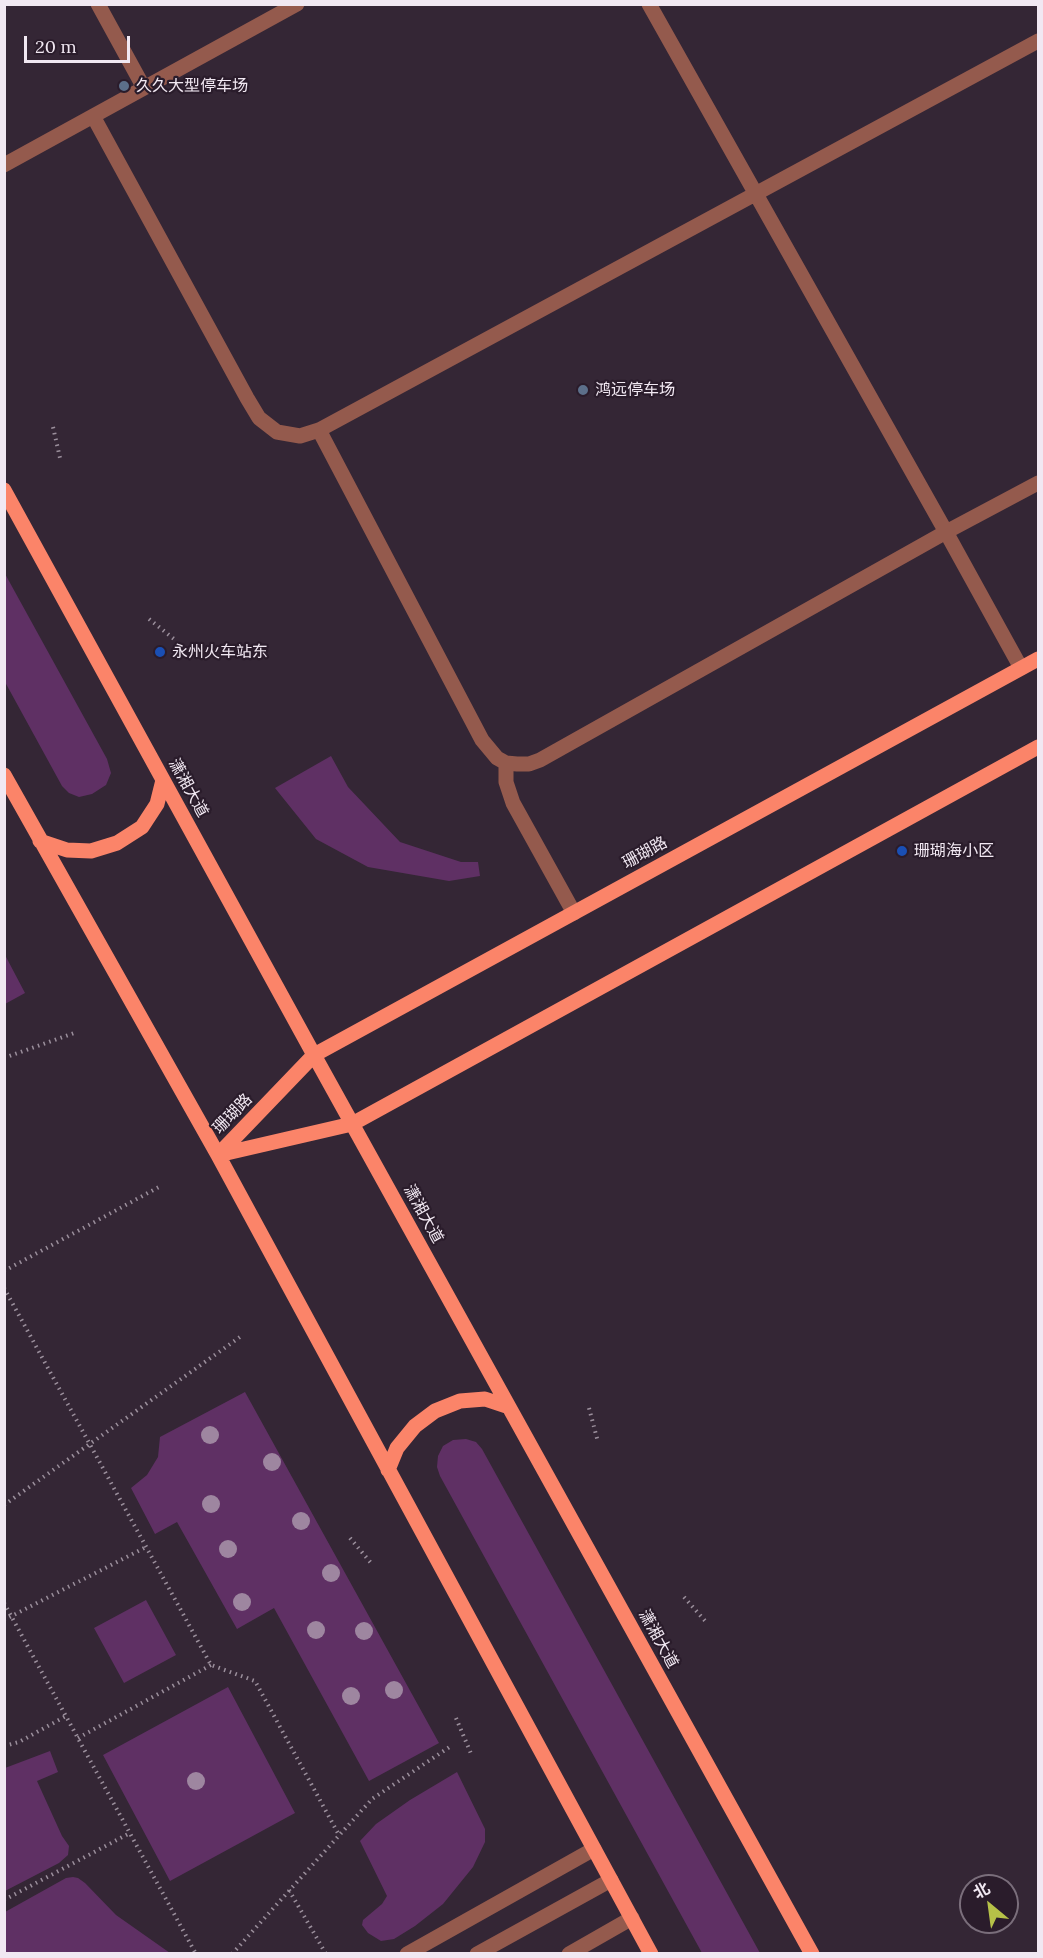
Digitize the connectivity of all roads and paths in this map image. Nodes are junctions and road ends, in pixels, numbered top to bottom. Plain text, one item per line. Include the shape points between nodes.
1 (98, 4) edge
2 (297, 4) edge
3 (650, 4) edge
4 (1038, 41) edge
5 (144, 88) junction
6 (93, 116) junction
7 (4, 165) edge
8 (755, 193) junction
9 (53, 428) dead end
10 (319, 430) junction
11 (60, 458) dead end
12 (1038, 483) edge
13 (4, 490) edge
14 (946, 531) junction
15 (149, 619) dead end
16 (174, 639) dead end
17 (1038, 659) edge
18 (1021, 668) junction
19 (1038, 747) edge
20 (506, 763) junction
21 (4, 775) edge
22 (163, 780) junction
23 (40, 841) junction
24 (574, 913) junction
25 (74, 1033) dead end
26 (314, 1055) junction
27 (4, 1058) edge
28 (352, 1124) junction
29 (218, 1155) junction
30 (159, 1187) dead end
31 (4, 1271) edge
32 (4, 1288) edge
33 (240, 1337) dead end
34 (509, 1407) junction
35 (589, 1408) dead end
36 (598, 1442) dead end
37 (90, 1444) junction
38 (388, 1470) junction
39 (4, 1505) edge
40 (350, 1538) dead end
41 (146, 1547) junction
42 (371, 1563) dead end
43 (684, 1597) dead end
44 (4, 1603) edge
45 (12, 1617) junction
46 (4, 1620) edge
47 (707, 1623) dead end
48 (211, 1665) junction
49 (66, 1716) junction
50 (456, 1718) dead end
51 (78, 1738) junction
52 (4, 1746) edge
53 (451, 1746) dead end
54 (472, 1756) dead end
55 (130, 1833) junction
56 (339, 1835) junction
57 (594, 1849) junction
58 (611, 1880) junction
59 (289, 1890) junction
60 (4, 1900) edge
61 (632, 1918) junction
62 (196, 1953) edge
63 (232, 1953) edge
64 (326, 1953) edge
65 (406, 1953) edge
66 (477, 1953) edge
67 (569, 1953) edge
68 (651, 1953) edge
69 (812, 1953) edge

1 - 5 street
2 - 5 street
3 - 8 street
4 - 8 street
5 - 6 street
6 - 7 street
6 - 10 street via 259,418 278,432 300,436
8 - 10 street
8 - 14 street
9 - 11 path
10 - 20 street via 482,740
12 - 14 street
13 - 22 main road, 潇湘大道
14 - 18 street
14 - 20 street via 540,760 529,764
15 - 16 path
17 - 18 main road, 珊瑚路
18 - 24 main road, 珊瑚路
19 - 28 main road, 珊瑚路
20 - 24 street via 506,782 513,803
21 - 23 main road
22 - 23 main road via 157,804 142,827 117,843 91,851 67,850
22 - 26 main road, 潇湘大道
23 - 29 main road
24 - 26 main road, 珊瑚路
25 - 27 path
26 - 28 main road, 潇湘大道
26 - 29 main road, 珊瑚路
28 - 29 main road, 珊瑚路
28 - 34 main road, 潇湘大道
29 - 38 main road
30 - 31 path
32 - 37 path
33 - 37 path
34 - 38 main road via 485,1399 460,1401 435,1411 415,1426 397,1448
34 - 69 main road, 潇湘大道
35 - 36 path
37 - 39 path
37 - 41 path
38 - 57 main road
40 - 42 path
41 - 45 path
41 - 48 path
43 - 47 path
44 - 45 path
45 - 46 path
45 - 49 path
48 - 51 path
48 - 56 path via 255,1681
49 - 51 path
49 - 52 path
50 - 54 path
51 - 55 path
53 - 56 path via 372,1799
55 - 60 path
55 - 62 path
56 - 59 path
57 - 58 main road
57 - 65 street
58 - 61 main road
58 - 66 street
59 - 63 path
59 - 64 path
61 - 67 street
61 - 68 main road

